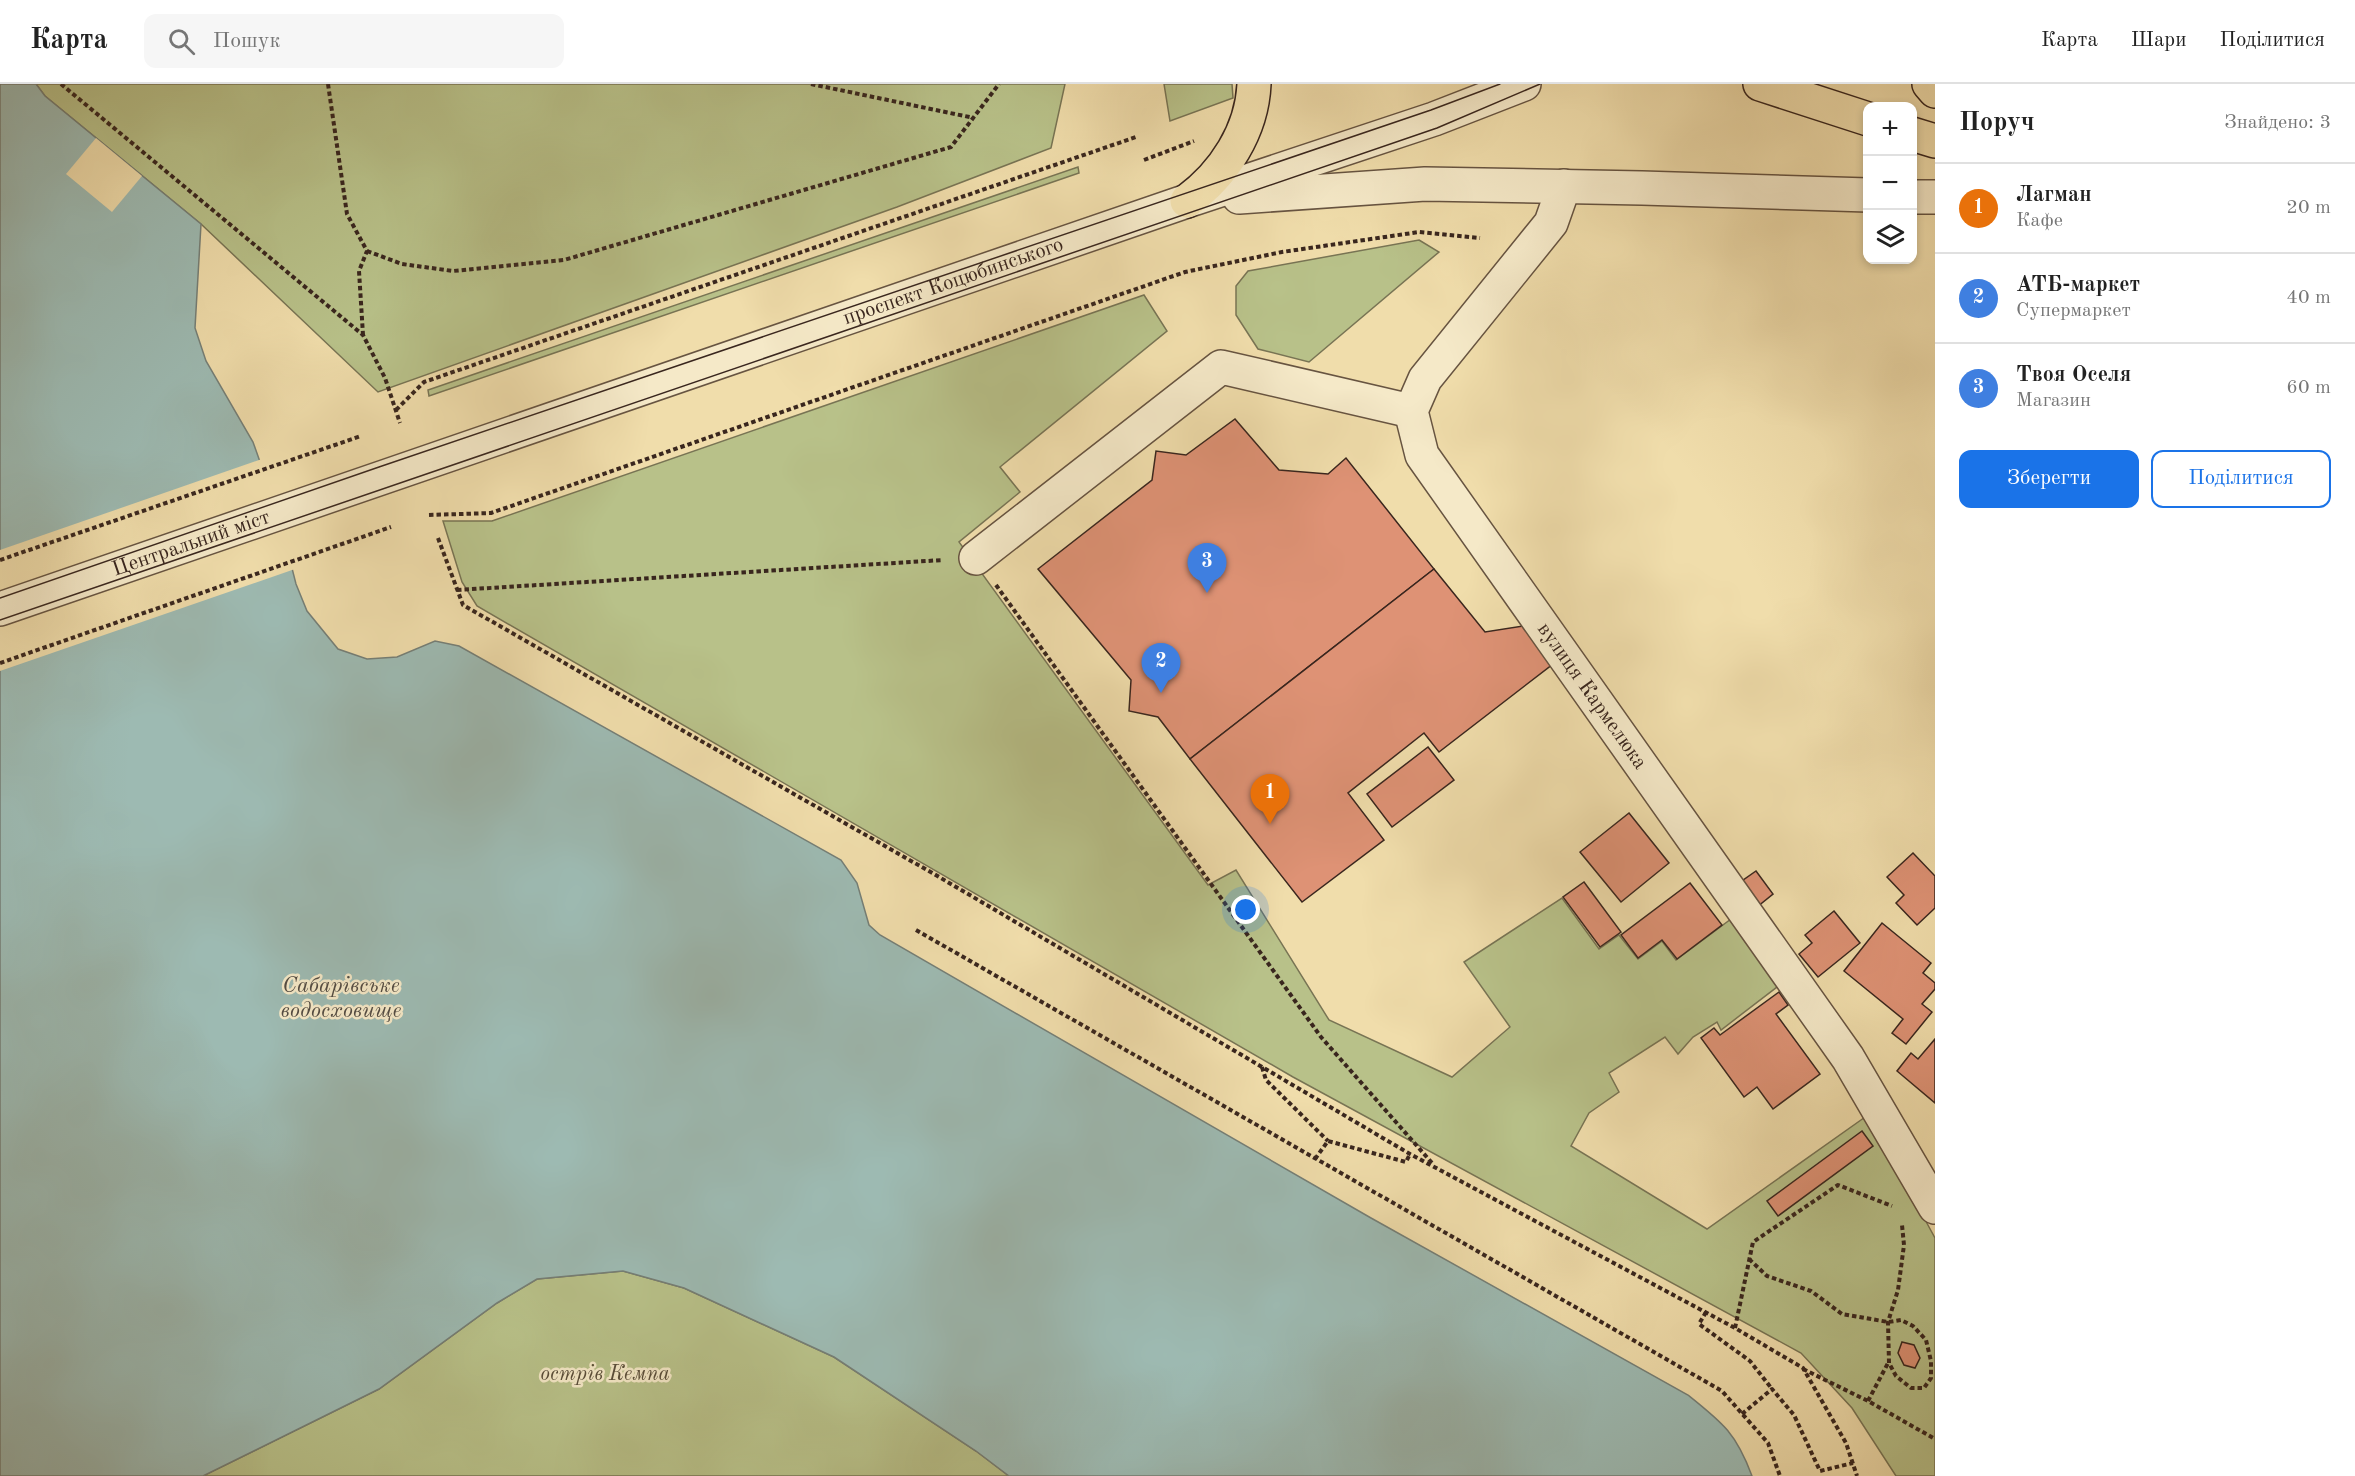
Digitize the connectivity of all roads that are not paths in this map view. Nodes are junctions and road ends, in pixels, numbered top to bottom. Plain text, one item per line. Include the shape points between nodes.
1 (1254, 84) edge
2 (1524, 84) edge
3 (1760, 84) edge
4 (1929, 84) edge
5 (1935, 91) edge
6 (1863, 117) edge
7 (1917, 136) edge
8 (1935, 141) edge
9 (1564, 186) junction
10 (1863, 195) edge
11 (1917, 196) edge
12 (1935, 197) edge
13 (1187, 201) junction
14 (1411, 411) junction
15 (382, 477) joint
16 (976, 558) road end
17 (0, 609) edge
18 (1931, 1199) edge

1 - 13 main road via 1248,121 1235,148 1207,186
2 - 13 street, проспект Коцюбинського via 1434,119
3 - 6 main road
4 - 5 main road
7 - 8 main road
9 - 10 street
9 - 13 street via 1425,184
9 - 14 street via 1551,223 1425,379
11 - 12 street
13 - 15 street, проспект Коцюбинського
14 - 16 street via 1221,367
14 - 18 street, вулиця Кармелюка via 1422,455 1848,1058
15 - 17 street, Центральний міст

